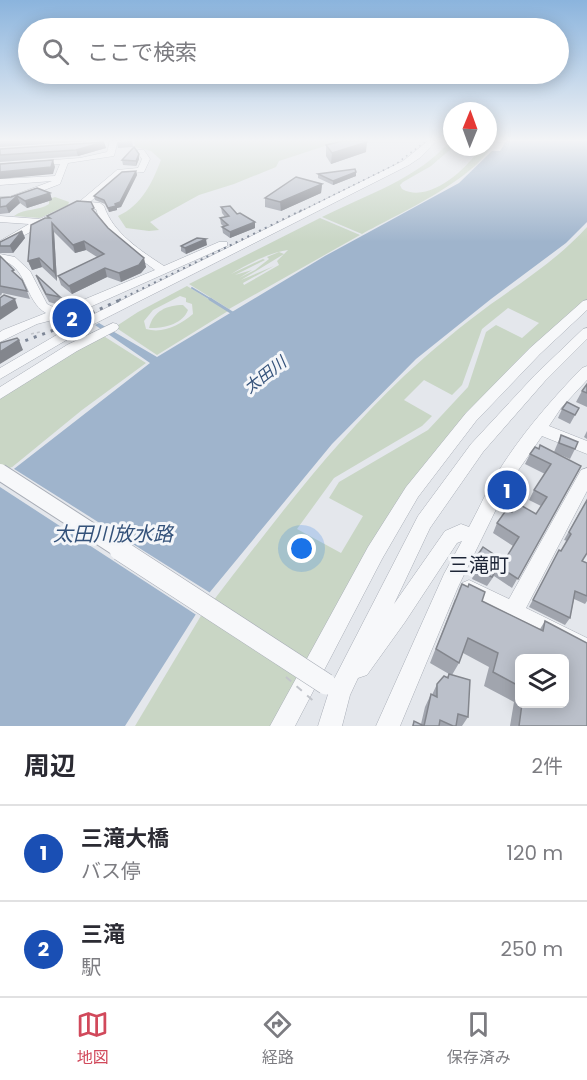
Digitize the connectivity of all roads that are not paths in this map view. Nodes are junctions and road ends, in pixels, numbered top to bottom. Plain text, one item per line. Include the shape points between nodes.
1 (117, 175) edge
2 (370, 175) edge
3 (383, 175) edge
4 (59, 177) joint
5 (0, 182) edge
6 (0, 200) edge
7 (85, 204) junction
8 (0, 219) edge
9 (45, 221) junction
10 (0, 245) edge
11 (0, 257) edge
12 (165, 271) junction
13 (587, 304) edge
14 (55, 313) junction
15 (107, 330) dead end
16 (587, 332) edge
17 (0, 338) edge
18 (46, 339) dead end
19 (0, 367) edge
20 (587, 371) edge
21 (0, 374) edge
22 (0, 394) edge
23 (538, 428) junction
24 (587, 448) edge
25 (0, 472) edge
26 (587, 475) edge
27 (473, 537) junction
28 (451, 581) junction
29 (513, 612) junction
30 (587, 648) edge
31 (333, 688) junction
32 (282, 726) edge
33 (330, 726) edge
34 (388, 726) edge

1 - 7 street
2 - 12 street
3 - 21 street via 88,322
4 - 5 street
4 - 6 street via 57,182 10,200
7 - 9 street
7 - 9 street
7 - 12 street via 101,208 127,245
8 - 9 street
9 - 10 street
11 - 14 street via 11,258 26,273 42,306
12 - 14 street via 68,312
13 - 32 street via 471,417 412,492
14 - 17 street
15 - 22 street
16 - 31 street via 540,378 456,474 424,522
18 - 19 street
20 - 23 street
23 - 24 street
23 - 27 street via 502,480
25 - 31 street, bridge
26 - 29 street
27 - 28 street
27 - 31 street via 461,532 451,537 398,615
28 - 29 street
28 - 34 street
29 - 30 street
31 - 33 street

